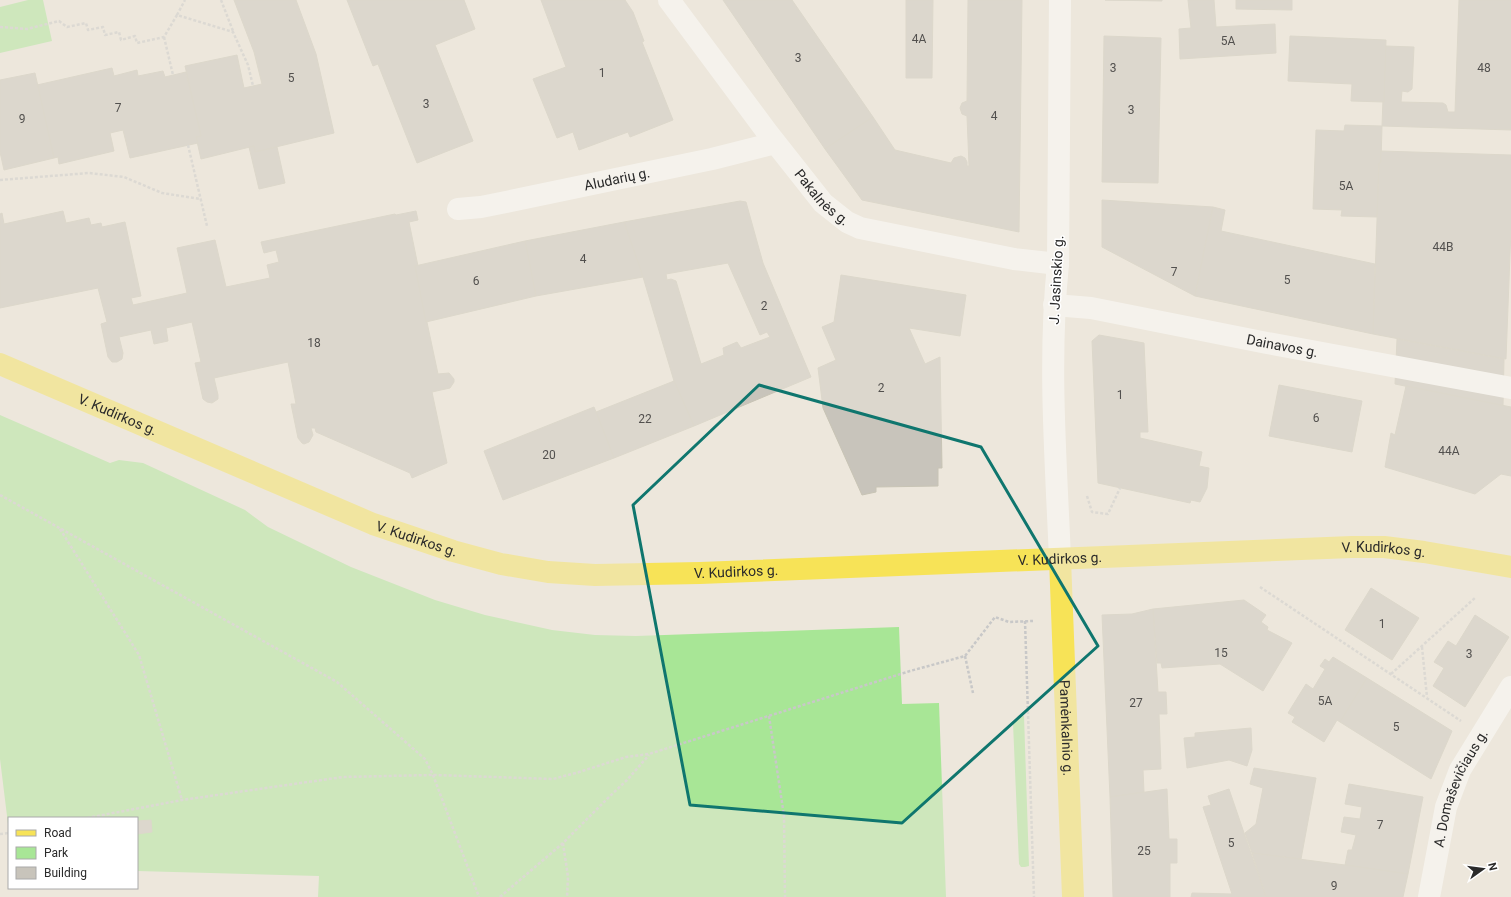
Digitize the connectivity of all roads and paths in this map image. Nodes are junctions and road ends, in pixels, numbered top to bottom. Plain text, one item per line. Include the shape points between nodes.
1 (185, 0) edge
2 (221, 0) edge
3 (669, 0) edge
4 (1060, 0) edge
5 (177, 15) junction
6 (0, 27) edge
7 (233, 32) junction
8 (164, 37) junction
9 (173, 75) dead end
10 (253, 86) dead end
11 (775, 144) junction
12 (188, 145) dead end
13 (0, 180) edge
14 (201, 199) junction
15 (458, 208) dead end
16 (207, 226) dead end
17 (1058, 264) junction
18 (1054, 305) junction
19 (0, 364) edge
20 (1511, 388) edge
21 (1120, 488) dead end
22 (0, 496) edge
23 (1087, 496) dead end
24 (59, 528) junction
25 (1060, 559) junction
26 (1511, 567) edge
27 (1260, 587) dead end
28 (1476, 597) dead end
29 (1025, 621) junction
30 (1033, 621) dead end
31 (1422, 646) junction
32 (965, 656) junction
33 (1391, 674) junction
34 (1511, 687) edge
35 (973, 693) dead end
36 (1427, 697) junction
37 (769, 716) junction
38 (1481, 735) junction
39 (649, 754) junction
40 (433, 775) junction
41 (182, 800) junction
42 (93, 817) edge
43 (563, 843) junction
44 (479, 897) edge
45 (500, 897) edge
46 (567, 897) edge
47 (786, 897) edge
48 (1034, 897) edge
49 (1073, 897) edge
50 (1429, 897) edge

1 - 5 path
2 - 7 path
3 - 11 street, Pakalnės g.
4 - 17 street, J. Jasinskio g.
5 - 7 path
5 - 8 path
6 - 8 path via 26,29 59,21 67,27 86,23 88,30 102,28 105,35 119,32 121,40 135,36 137,43
7 - 10 path via 248,65
8 - 9 path
11 - 15 street, Aludarių g. via 506,202
11 - 17 street, Pakalnės g. via 823,204 847,222 860,228 1014,259
12 - 14 path
13 - 14 path via 89,173 124,177 162,193
14 - 16 path
17 - 18 street, J. Jasinskio g.
18 - 20 street, Dainavos g. via 1091,308
18 - 25 street, J. Jasinskio g. via 1053,365
19 - 25 main road, V. Kudirkos g. via 373,524 452,551 501,564 548,572 595,575
21 - 23 path via 1108,514 1092,512
22 - 24 path
24 - 40 path via 338,682 424,759
24 - 41 path via 139,656
25 - 26 main road, V. Kudirkos g. via 1384,547
25 - 49 main road, Pamėnkalnio g.
27 - 33 path
28 - 31 path
29 - 30 path
29 - 32 path via 1010,622 995,617
29 - 48 path
31 - 33 path
31 - 36 path
32 - 35 path
32 - 37 path
33 - 36 path
34 - 38 street, A. Domaševičiaus g.
36 - 38 path
37 - 39 path
37 - 47 path via 784,816
38 - 50 street, A. Domaševičiaus g. via 1460,770 1446,807
39 - 40 path via 626,757 553,779
39 - 43 path via 627,780
40 - 41 path via 343,777
40 - 44 path
41 - 42 path
43 - 45 path
43 - 46 path via 568,877

